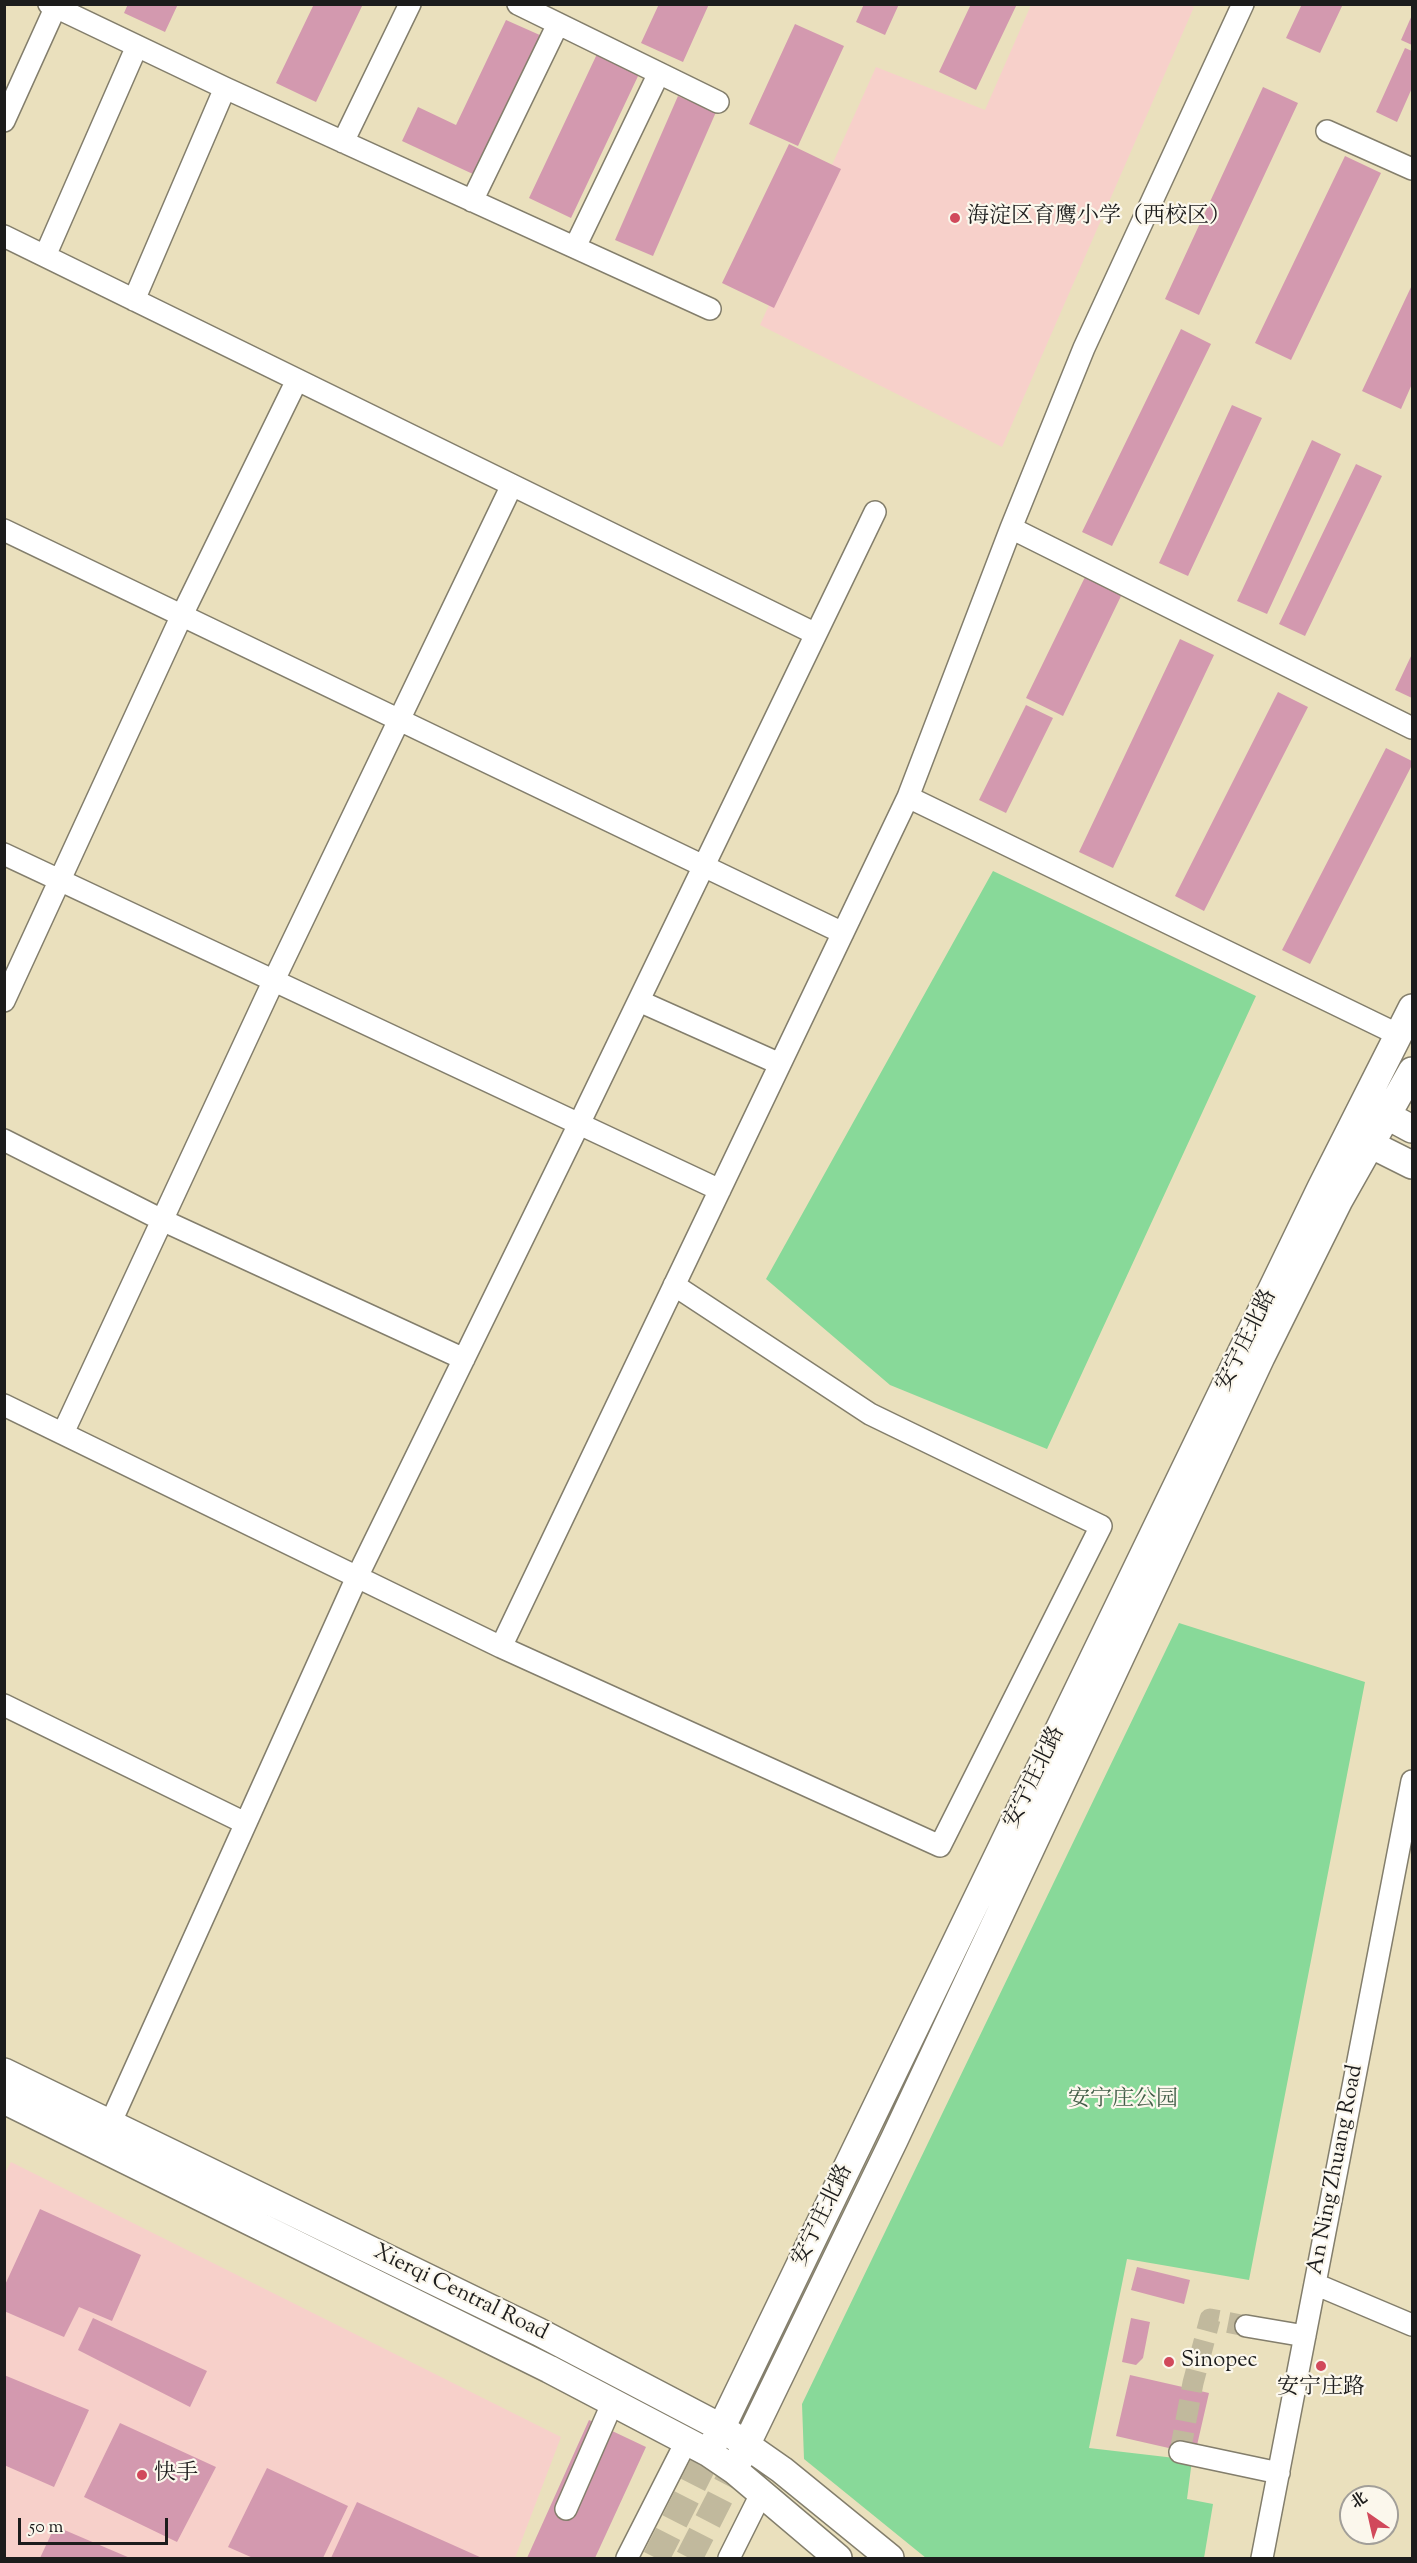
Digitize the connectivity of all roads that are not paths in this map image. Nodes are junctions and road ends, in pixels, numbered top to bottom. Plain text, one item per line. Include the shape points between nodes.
1 (410, 4) edge
2 (518, 4) edge
3 (1243, 4) edge
4 (54, 6) edge
5 (558, 24) junction
6 (137, 46) junction
7 (659, 73) junction
8 (225, 88) junction
9 (718, 102) dead end
10 (4, 121) edge
11 (1327, 131) dead end
12 (343, 142) junction
13 (1413, 169) edge
14 (472, 201) junction
15 (4, 236) edge
16 (575, 247) junction
17 (45, 256) junction
18 (134, 300) junction
19 (710, 309) dead end
20 (297, 380) junction
21 (512, 485) junction
22 (875, 512) dead end
23 (1011, 528) junction
24 (4, 530) edge
25 (182, 615) junction
26 (816, 634) junction
27 (399, 719) junction
28 (1413, 728) edge
29 (908, 797) junction
30 (4, 854) edge
31 (704, 866) junction
32 (60, 880) junction
33 (843, 933) junction
34 (274, 981) junction
35 (4, 1001) edge
36 (639, 1001) junction
37 (1413, 1008) edge
38 (1399, 1035) junction
39 (780, 1064) junction
40 (1413, 1071) edge
41 (1376, 1110) junction
42 (579, 1124) junction
43 (1413, 1129) edge
44 (1360, 1139) junction
45 (4, 1140) edge
46 (1413, 1165) edge
47 (720, 1190) junction
48 (162, 1220) junction
49 (675, 1285) junction
50 (464, 1359) junction
51 (4, 1405) edge
52 (63, 1433) junction
53 (357, 1577) junction
54 (501, 1647) junction
55 (4, 1705) edge
56 (1413, 1781) edge
57 (245, 1823) junction
58 (4, 2072) edge
59 (4, 2100) edge
60 (110, 2124) junction
61 (1315, 2284) junction
62 (1413, 2325) edge
63 (1245, 2326) tunnel mouth
64 (1305, 2336) junction
65 (612, 2404) junction
66 (722, 2428) junction
67 (746, 2446) junction
68 (698, 2448) junction
69 (1180, 2452) dead end
70 (734, 2470) junction
71 (1279, 2473) junction
72 (761, 2494) junction
73 (566, 2509) dead end
74 (627, 2559) edge
75 (729, 2559) edge
76 (838, 2559) edge
77 (890, 2559) edge
78 (1262, 2559) edge

1 - 12 street
2 - 5 street
3 - 23 street via 1084,348
4 - 6 street
4 - 10 street
5 - 7 street
5 - 14 street
6 - 8 street
6 - 17 street
7 - 9 street
7 - 16 street
8 - 12 street
8 - 18 street
11 - 13 street
12 - 14 street
14 - 16 street
15 - 17 street
16 - 19 street
17 - 18 street
18 - 20 street
20 - 21 street
20 - 25 street
21 - 26 street
21 - 27 street
22 - 26 street
23 - 28 street
23 - 29 street
24 - 25 street
25 - 27 street
25 - 32 street
26 - 31 street
27 - 31 street
27 - 34 street
29 - 33 street
29 - 38 street
30 - 32 street
31 - 33 street
31 - 36 street
32 - 34 street
32 - 35 street
33 - 39 street
34 - 42 street
34 - 48 street
36 - 39 street
36 - 42 street
37 - 38 main road
38 - 41 main road
39 - 47 street
40 - 41 main road
41 - 43 main road
41 - 44 main road, 安宁庄北路
42 - 47 street
42 - 50 street
44 - 46 main road
44 - 66 main road, 安宁庄北路
44 - 67 main road, 安宁庄北路 via 1339,1200
45 - 48 street
47 - 49 street
48 - 50 street
48 - 52 street
49 - 54 street
49 - 54 street via 870,1414 1101,1526 940,1846
50 - 53 street
51 - 52 street
52 - 53 street
53 - 54 street
53 - 57 street
55 - 57 street
56 - 61 street, An Ning Zhuang Road
57 - 60 street
58 - 60 main road, Xierqi Central Road
59 - 65 main road, Xierqi Central Road via 538,2363
60 - 66 main road, Xierqi Central Road via 539,2332
61 - 62 street
61 - 64 street, An Ning Zhuang Road
63 - 64 street
64 - 71 street, An Ning Zhuang Road
65 - 68 main road, Xierqi Central Road
65 - 73 street
66 - 67 main road, Xierqi Central Road
66 - 68 main road, 安宁庄北路
67 - 70 main road, 安宁庄北路
67 - 77 main road, Xierqi Central Road via 782,2470
68 - 70 main road, Xierqi Central Road
68 - 74 street
69 - 71 street
70 - 72 main road, Xierqi Central Road
71 - 78 street, An Ning Zhuang Road
72 - 75 street
72 - 76 main road, Xierqi Central Road

